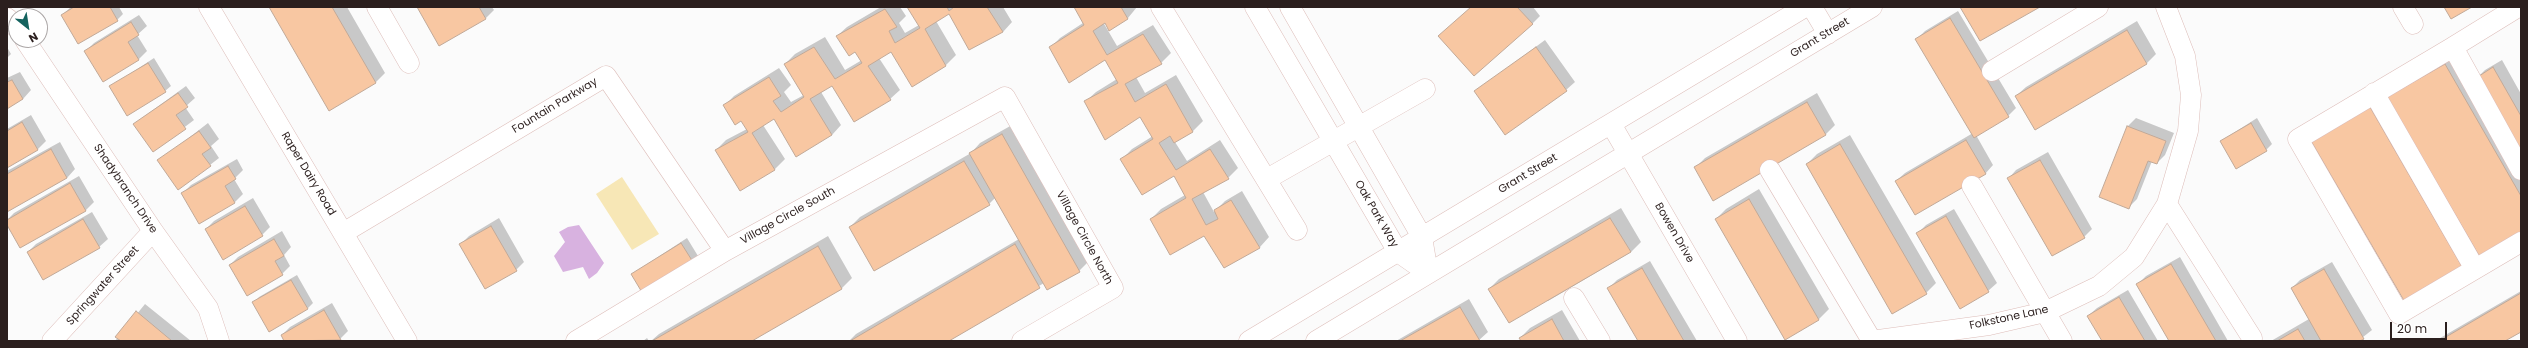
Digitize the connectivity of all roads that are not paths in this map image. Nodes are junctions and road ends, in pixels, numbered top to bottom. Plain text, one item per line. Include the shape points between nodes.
1 (209, 7) edge
2 (377, 7) edge
3 (1161, 7) edge
4 (1255, 7) edge
5 (1290, 7) edge
6 (1806, 7) edge
7 (1812, 7) edge
8 (1870, 7) edge
9 (2098, 7) edge
10 (2403, 7) edge
11 (2518, 7) edge
12 (2170, 9) edge
13 (2413, 24) dead end
14 (1828, 34) junction
15 (2453, 47) junction
16 (30, 48) edge
17 (409, 63) dead end
18 (1992, 71) dead end
19 (1425, 89) dead end
20 (2374, 93) junction
21 (1005, 97) joint
22 (1611, 124) junction
23 (1359, 127) junction
24 (1333, 141) junction
25 (1627, 154) junction
26 (1770, 170) dead end
27 (2521, 170) edge
28 (1267, 179) junction
29 (1972, 186) dead end
30 (2166, 204) junction
31 (1297, 230) dead end
32 (153, 231) junction
33 (343, 233) junction
34 (1422, 237) junction
35 (2521, 242) edge
36 (725, 251) junction
37 (1398, 252) junction
38 (2475, 269) junction
39 (1428, 274) junction
40 (1574, 298) dead end
41 (2045, 312) junction
42 (2252, 338) dead end
43 (52, 341) edge
44 (219, 341) edge
45 (407, 341) edge
46 (576, 341) edge
47 (1022, 341) edge
48 (1249, 341) edge
49 (1316, 341) edge
50 (1600, 341) edge
51 (1737, 341) edge
52 (1872, 341) edge
53 (2062, 341) edge

1 - 33 street, Raper Dairy Road
2 - 17 street
3 - 28 street
4 - 24 street, Oak Park Way
5 - 23 street
6 - 22 street, Grant Street
7 - 14 street
8 - 14 street, Grant Street
9 - 18 street
10 - 13 street
11 - 15 street
12 - 30 street, Folkstone Lane via 2185,56 2191,95 2188,131
14 - 25 street, Grant Street
15 - 20 street
15 - 27 street
16 - 32 street, Shadybranch Drive
19 - 23 street
20 - 38 street
20 - 38 street via 2298,139 2399,314
21 - 36 street, Village Circle South
21 - 47 street, Village Circle North via 1113,288
22 - 25 street, Bowen Drive
22 - 34 street, Grant Street
23 - 24 street
23 - 34 street
24 - 28 street
24 - 37 street, Oak Park Way
25 - 39 street, Grant Street
25 - 51 street, Bowen Drive
26 - 52 street
28 - 31 street
29 - 41 street
30 - 41 street, Folkstone Lane via 2134,257 2099,286
30 - 42 street
32 - 43 street, Springwater Street
32 - 44 street, Shadybranch Drive via 208,308
33 - 36 street, Fountain Parkway via 606,76
33 - 45 street, Raper Dairy Road
34 - 37 street, Grant Street
34 - 39 street
35 - 38 street
36 - 46 street, Village Circle South
37 - 39 street, Oak Park Way
37 - 48 street, Grant Street
39 - 49 street, Grant Street
40 - 50 street
41 - 52 street, Folkstone Lane via 1990,325
41 - 53 street

